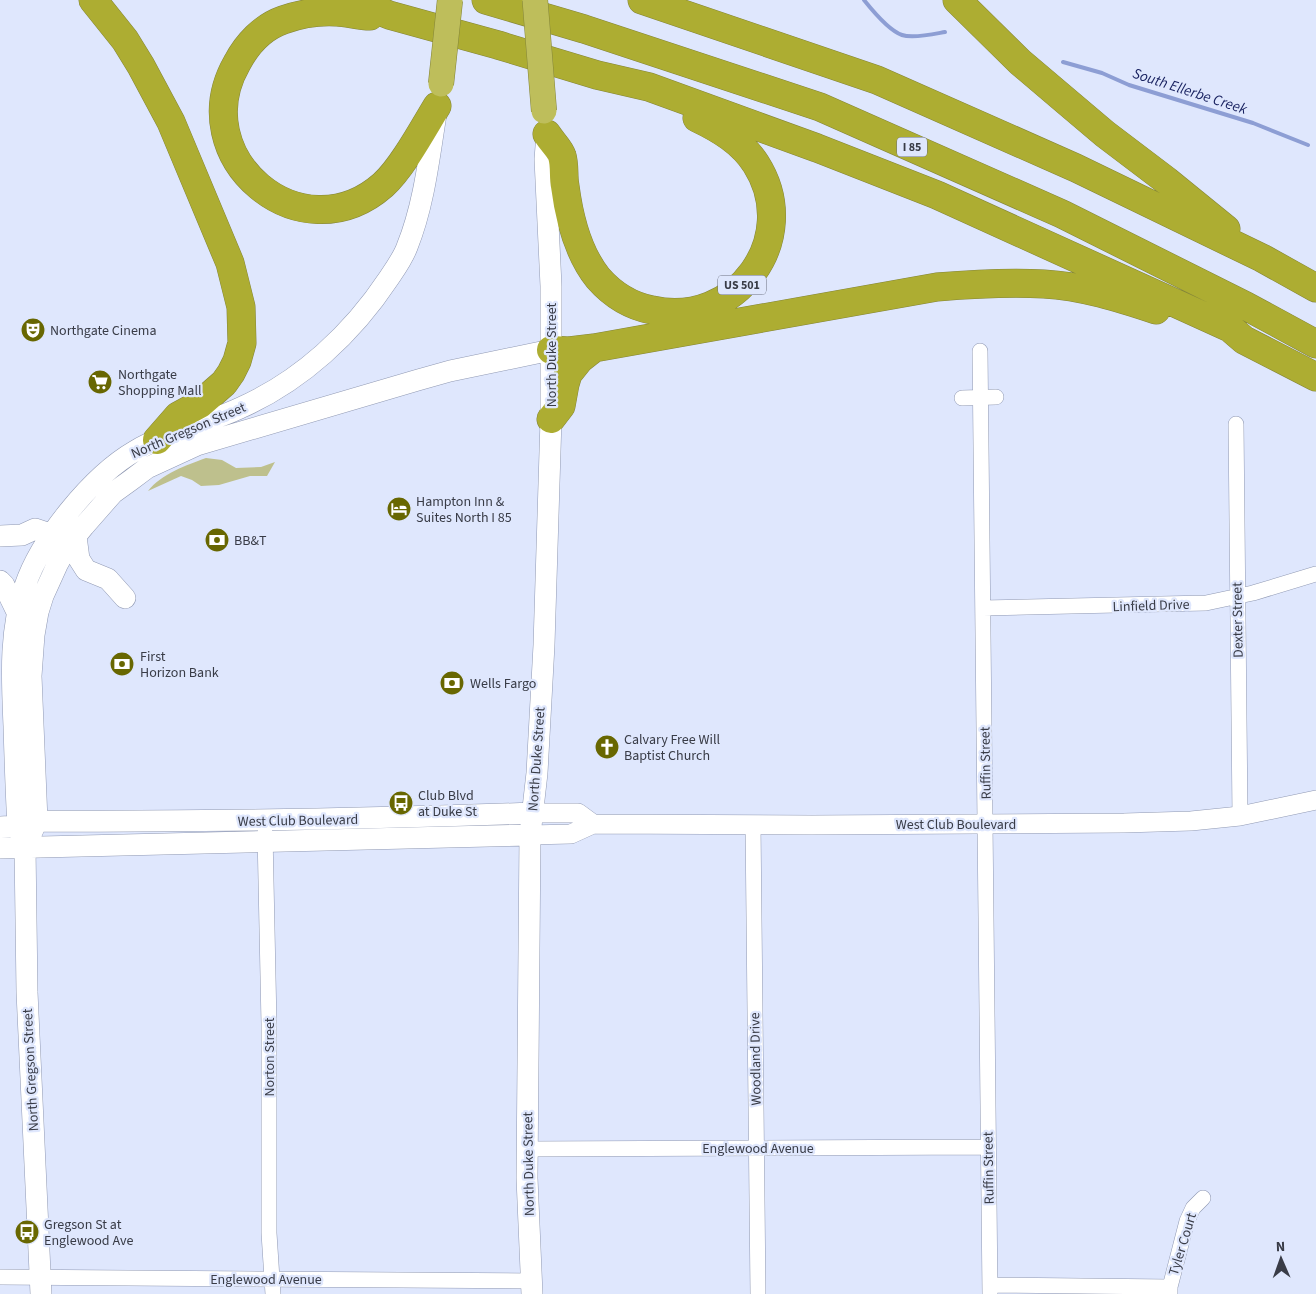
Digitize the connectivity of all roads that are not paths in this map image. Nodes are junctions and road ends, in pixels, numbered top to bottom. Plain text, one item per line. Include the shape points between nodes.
1 (93, 0) edge
2 (347, 0) edge
3 (450, 0) edge
4 (486, 0) edge
5 (535, 0) edge
6 (642, 0) edge
7 (957, 0) edge
8 (389, 15) junction
9 (597, 75) junction
10 (439, 95) junction
11 (546, 123) junction
12 (1262, 258) junction
13 (1316, 288) edge
14 (1244, 340) junction
15 (1316, 344) edge
16 (594, 348) junction
17 (551, 350) junction
18 (980, 351) dead end
19 (1316, 377) edge
20 (988, 397) junction
21 (962, 398) dead end
22 (551, 419) junction
23 (1236, 424) dead end
24 (157, 440) junction
25 (53, 535) junction
26 (0, 536) edge
27 (76, 536) junction
28 (1316, 574) edge
29 (0, 581) edge
30 (1237, 597) junction
31 (125, 598) dead end
32 (983, 608) junction
33 (17, 612) junction
34 (1316, 800) edge
35 (533, 813) junction
36 (1240, 816) junction
37 (593, 824) junction
38 (753, 824) junction
39 (985, 824) junction
40 (19, 825) edge
41 (265, 831) junction
42 (530, 835) junction
43 (25, 847) junction
44 (0, 848) edge
45 (988, 1147) junction
46 (756, 1148) junction
47 (527, 1149) junction
48 (1203, 1198) dead end
49 (0, 1277) edge
50 (271, 1278) junction
51 (40, 1286) edge
52 (532, 1288) edge
53 (990, 1290) edge
54 (1170, 1291) edge
55 (273, 1294) edge
56 (758, 1294) edge

1 - 24 highway via 125,40 171,122 230,263 241,307 242,343 231,373 200,404 178,416
2 - 8 highway, US 501
3 - 10 highway, North Gregson Street, bridge
4 - 15 highway, I 85 via 820,107 1062,214
5 - 11 highway, North Duke Street / US 501, bridge
6 - 12 highway via 877,80 1076,168
7 - 12 highway via 1020,62 1105,134
8 - 9 highway, US 501
8 - 10 highway via 316,12 282,20 260,34 245,49 233,69 223,107 224,127 238,164 260,188 285,202 319,210 352,204 384,184 399,166
9 - 11 highway, US 501 via 715,127 749,154 768,192 771,233 761,261 747,281 720,302 701,310 681,313 644,309 609,289 585,257 573,227 562,156
9 - 14 highway via 649,87 686,100 937,195 1230,328
10 - 24 main road, North Gregson Street via 422,199 407,249 367,308 332,346 294,378 241,408
11 - 17 main road, North Duke Street
12 - 13 highway
14 - 16 highway via 1128,300 1079,289 1046,284 987,284 938,287
14 - 19 highway
16 - 17 highway
16 - 22 highway via 568,374 561,406
17 - 22 main road, North Duke Street
17 - 27 main road, North Gregson Street via 450,371 197,445 147,468 131,480 113,494
18 - 20 street, Ruffin Street
20 - 21 street
20 - 32 street, Ruffin Street
22 - 35 main road, North Duke Street via 544,646
23 - 30 street, Dexter Street
24 - 25 main road, North Gregson Street via 136,450 110,469 79,500
25 - 26 main road via 35,529 22,535
25 - 33 main road, North Gregson Street via 32,568
27 - 31 main road via 79,559 86,570 108,579
27 - 40 main road, North Gregson Street via 58,563 38,612
28 - 30 street, Linfield Drive
29 - 33 main road
30 - 32 street, Linfield Drive via 1206,603
30 - 36 street, Dexter Street
32 - 39 street, Ruffin Street
33 - 40 main road, North Gregson Street via 12,676
34 - 36 street, West Club Boulevard
35 - 37 street, West Club Boulevard via 578,813
35 - 41 main road, West Club Boulevard via 433,817
35 - 42 main road, North Duke Street
36 - 39 street, West Club Boulevard via 1172,822
37 - 38 street, West Club Boulevard
37 - 42 street, West Club Boulevard via 571,834
38 - 39 street, West Club Boulevard
38 - 46 street, Woodland Drive
39 - 45 street, Ruffin Street
40 - 41 main road, West Club Boulevard
40 - 43 main road, North Gregson Street
41 - 42 main road, West Club Boulevard via 339,841
41 - 43 main road, West Club Boulevard
41 - 50 street, Norton Street
42 - 47 main road, North Duke Street
43 - 44 main road, West Club Boulevard
43 - 51 main road, North Gregson Street via 26,992
45 - 46 street, Englewood Avenue
45 - 53 street, Ruffin Street
46 - 47 street, Englewood Avenue
46 - 56 street, Woodland Drive
47 - 52 main road, North Duke Street
48 - 54 street, Tyler Court via 1187,1220
49 - 51 street, Englewood Avenue
50 - 51 street, Englewood Avenue
50 - 52 street, Englewood Avenue
50 - 55 street, Norton Street
53 - 54 street

